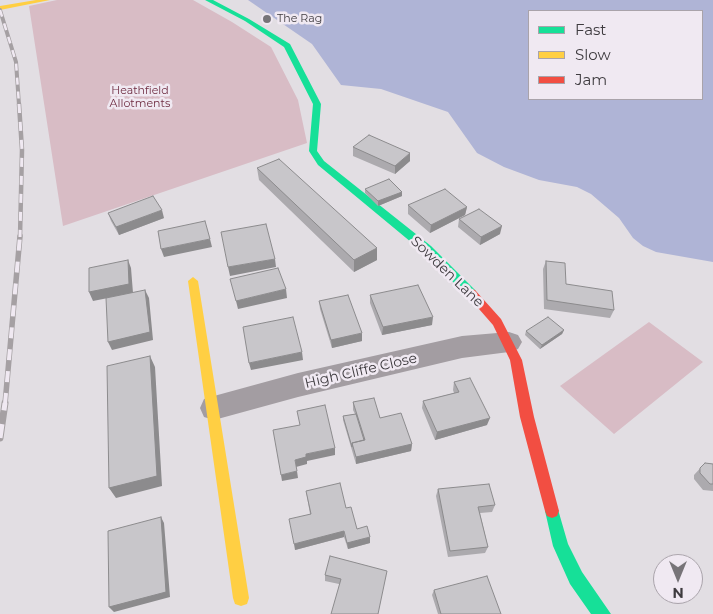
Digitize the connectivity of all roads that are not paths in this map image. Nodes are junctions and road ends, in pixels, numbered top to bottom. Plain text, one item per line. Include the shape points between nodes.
1 (47, 0) edge
2 (208, 0) edge
3 (0, 8) edge
4 (193, 282) dead end
5 (509, 342) junction
6 (214, 408) junction
7 (241, 598) dead end
8 (603, 614) edge

1 - 3 street
2 - 5 street, Sowden Lane via 287,46 317,104 313,151 321,163 427,249 481,303
4 - 6 street
5 - 6 street, High Cliffe Close via 462,347
5 - 8 street, Sowden Lane via 561,546 576,578
6 - 7 street

